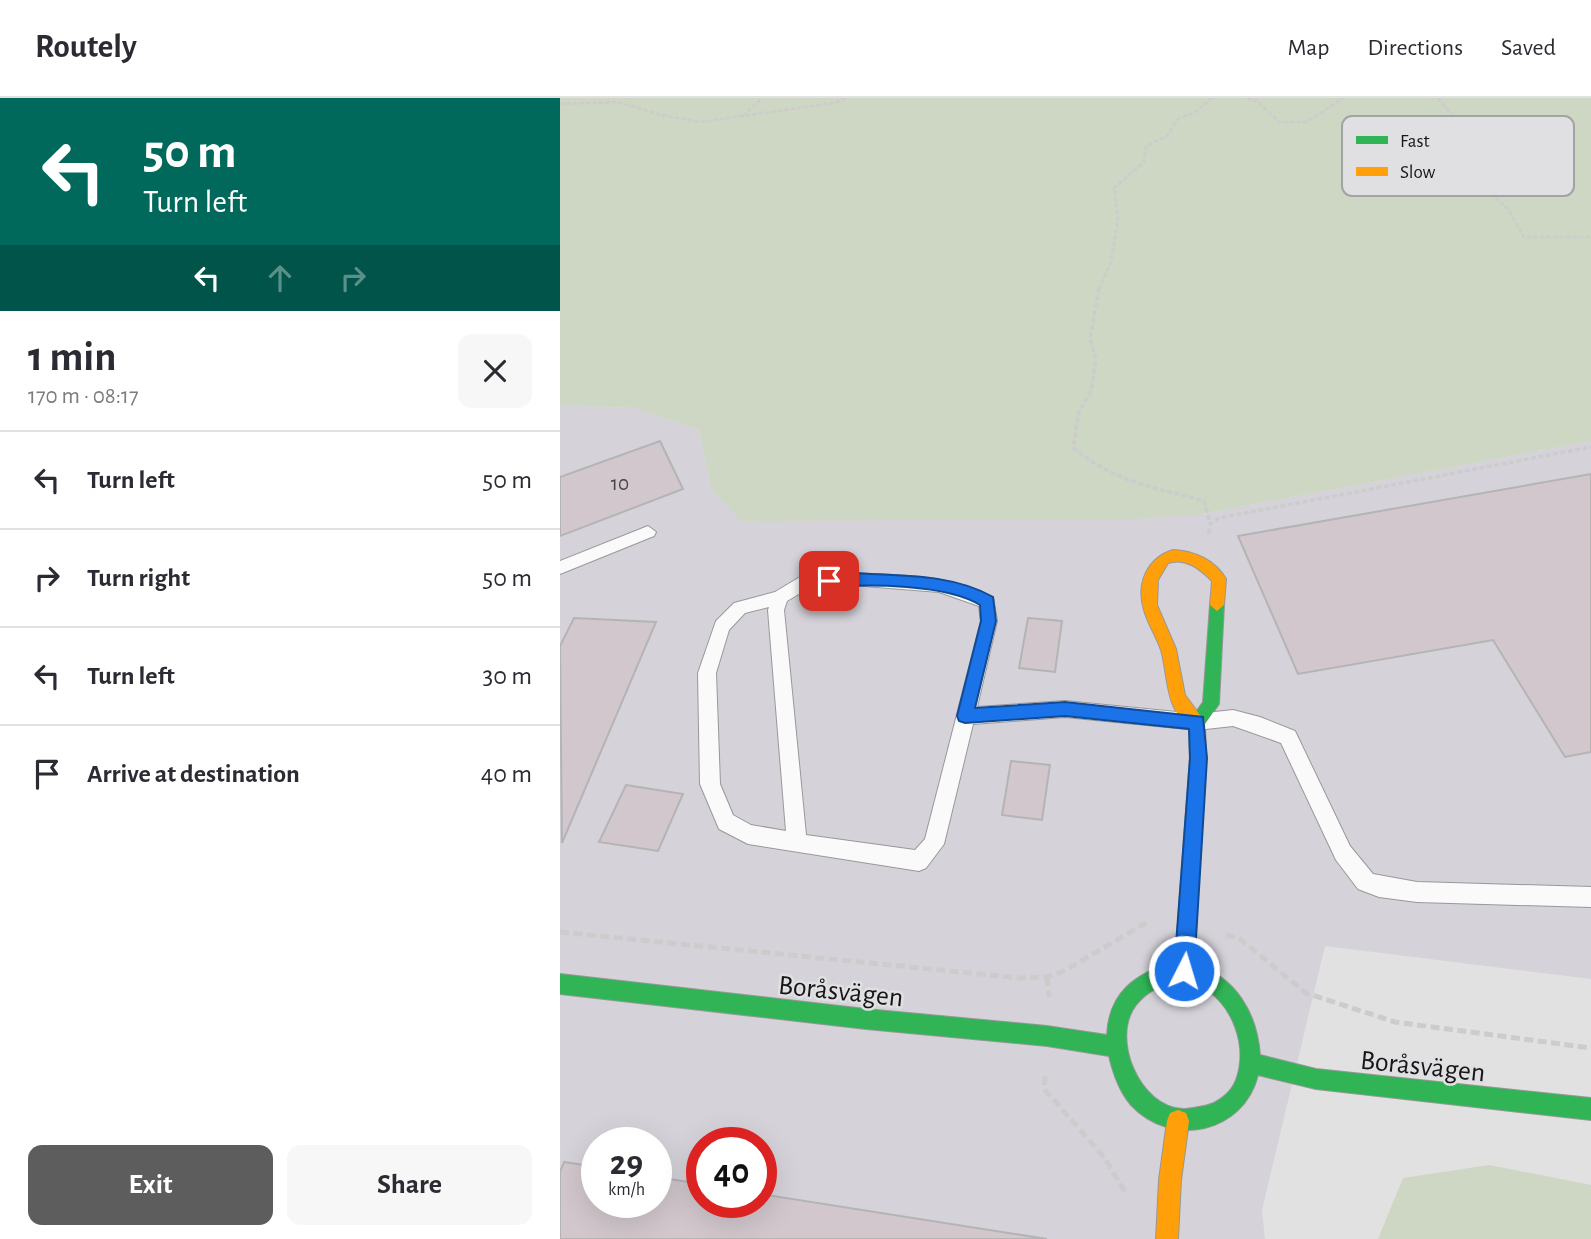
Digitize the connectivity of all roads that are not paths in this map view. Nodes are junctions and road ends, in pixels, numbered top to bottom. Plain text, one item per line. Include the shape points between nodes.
1 (648, 532) dead end
2 (560, 568) edge
3 (780, 597) junction
4 (965, 716) junction
5 (1197, 722) junction
6 (797, 843) junction
7 (1591, 897) edge
8 (1184, 971) junction
9 (560, 984) edge
10 (1116, 1047) junction
11 (1251, 1063) junction
12 (1591, 1109) edge
13 (1178, 1121) junction
14 (1167, 1239) edge

1 - 2 lane
3 - 4 lane via 806,582 852,579 970,591 987,602 989,621
3 - 6 lane via 776,610
3 - 6 lane via 740,608 722,626 707,673 710,784 726,822 748,834
4 - 5 lane via 1065,709
4 - 6 lane via 934,844 919,861
5 - 5 street via 1210,704 1219,579 1196,556 1176,554 1164,557 1155,567 1149,595 1152,615 1169,652 1178,698
5 - 7 lane via 1233,718 1288,737 1347,860 1361,879 1417,892
5 - 8 street
8 - 10 street via 1158,974 1135,990 1120,1015
8 - 11 street via 1206,977 1232,998 1249,1030
9 - 10 street, Boråsvägen
10 - 13 street via 1121,1072 1135,1095 1154,1112
11 - 12 street, Boråsvägen via 1316,1079
11 - 13 street via 1239,1095 1225,1109 1198,1121
13 - 14 street

